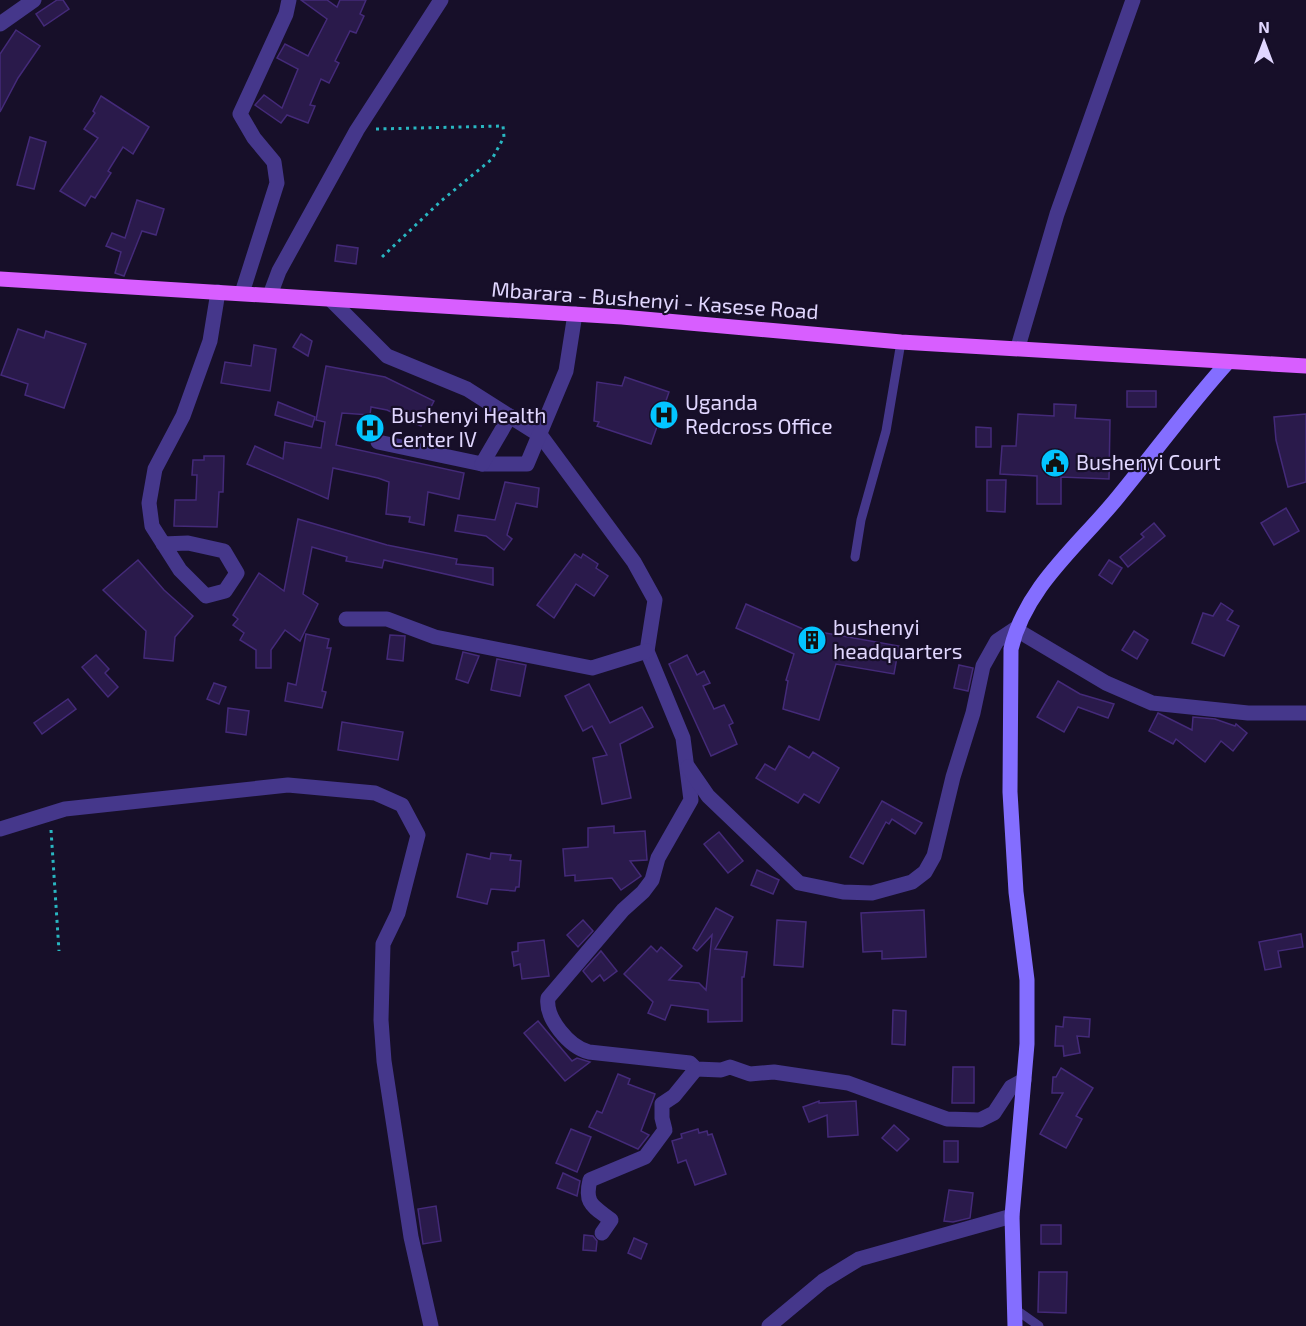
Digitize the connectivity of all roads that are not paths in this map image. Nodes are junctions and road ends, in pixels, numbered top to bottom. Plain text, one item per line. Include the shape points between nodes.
1 (34, 0) edge
2 (289, 0) edge
3 (441, 0) edge
4 (1133, 0) edge
5 (0, 24) edge
6 (0, 279) edge
7 (218, 292) junction
8 (242, 293) junction
9 (270, 295) junction
10 (331, 300) junction
11 (575, 314) junction
12 (901, 342) junction
13 (1018, 347) junction
14 (1228, 362) junction
15 (1306, 366) edge
16 (510, 416) junction
17 (541, 436) junction
18 (378, 442) dead end
19 (482, 464) junction
20 (163, 544) junction
21 (855, 557) dead end
22 (346, 619) dead end
23 (1016, 629) junction
24 (646, 651) junction
25 (1306, 713) edge
26 (686, 764) junction
27 (0, 829) edge
28 (696, 1068) junction
29 (1024, 1080) junction
30 (1012, 1216) junction
31 (602, 1233) dead end
32 (1015, 1309) junction
33 (431, 1326) edge
34 (769, 1326) edge
35 (1015, 1326) edge
36 (1039, 1326) edge

1 - 5 street
2 - 8 street via 240,114 274,162 277,183
3 - 9 street via 357,130 279,271
4 - 13 street via 1057,214
6 - 7 main road, Mbarara - Bushenyi - Kasese Road
7 - 8 main road, Mbarara - Bushenyi - Kasese Road
7 - 20 street via 206,352 183,416 155,469 150,503 152,526
8 - 9 main road, Mbarara - Bushenyi - Kasese Road
9 - 10 main road, Mbarara - Bushenyi - Kasese Road
10 - 11 main road, Mbarara - Bushenyi - Kasese Road
10 - 16 street via 387,356 467,389
11 - 12 main road, Mbarara - Bushenyi - Kasese Road
11 - 17 street via 566,371
12 - 13 main road, Mbarara - Bushenyi - Kasese Road
12 - 21 lane via 886,431 861,520
13 - 14 main road, Mbarara - Bushenyi - Kasese Road
14 - 15 main road, Mbarara - Bushenyi - Kasese Road
14 - 23 main road via 1117,499 1063,558
16 - 17 street
16 - 19 street
17 - 19 street via 527,464
17 - 24 street via 634,561 655,600
18 - 19 street
20 - 20 street via 180,570 206,596 225,591 237,573 224,551 189,543
22 - 24 street via 387,619 435,637 592,668
23 - 25 street via 1106,684 1152,703 1248,713
23 - 26 street via 989,650 934,856 925,872 912,882 872,893 799,884 708,796
23 - 29 main road via 1010,667 1010,792 1016,892 1027,980
24 - 26 street via 683,738
26 - 28 street via 690,800 658,858 652,880 554,988 546,1008 580,1050 690,1063
27 - 33 street via 64,809 288,785 375,793 402,806 418,835 398,913 382,944 381,1020 411,1237
28 - 29 street via 730,1067 750,1074 774,1072 848,1083 947,1119 980,1120 994,1113 1011,1087
28 - 31 street via 674,1096 662,1104 665,1130 645,1157 590,1180 587,1194 591,1205 611,1220
29 - 30 main road
30 - 32 main road
30 - 34 street via 859,1259 823,1281
32 - 35 main road
32 - 36 lane

